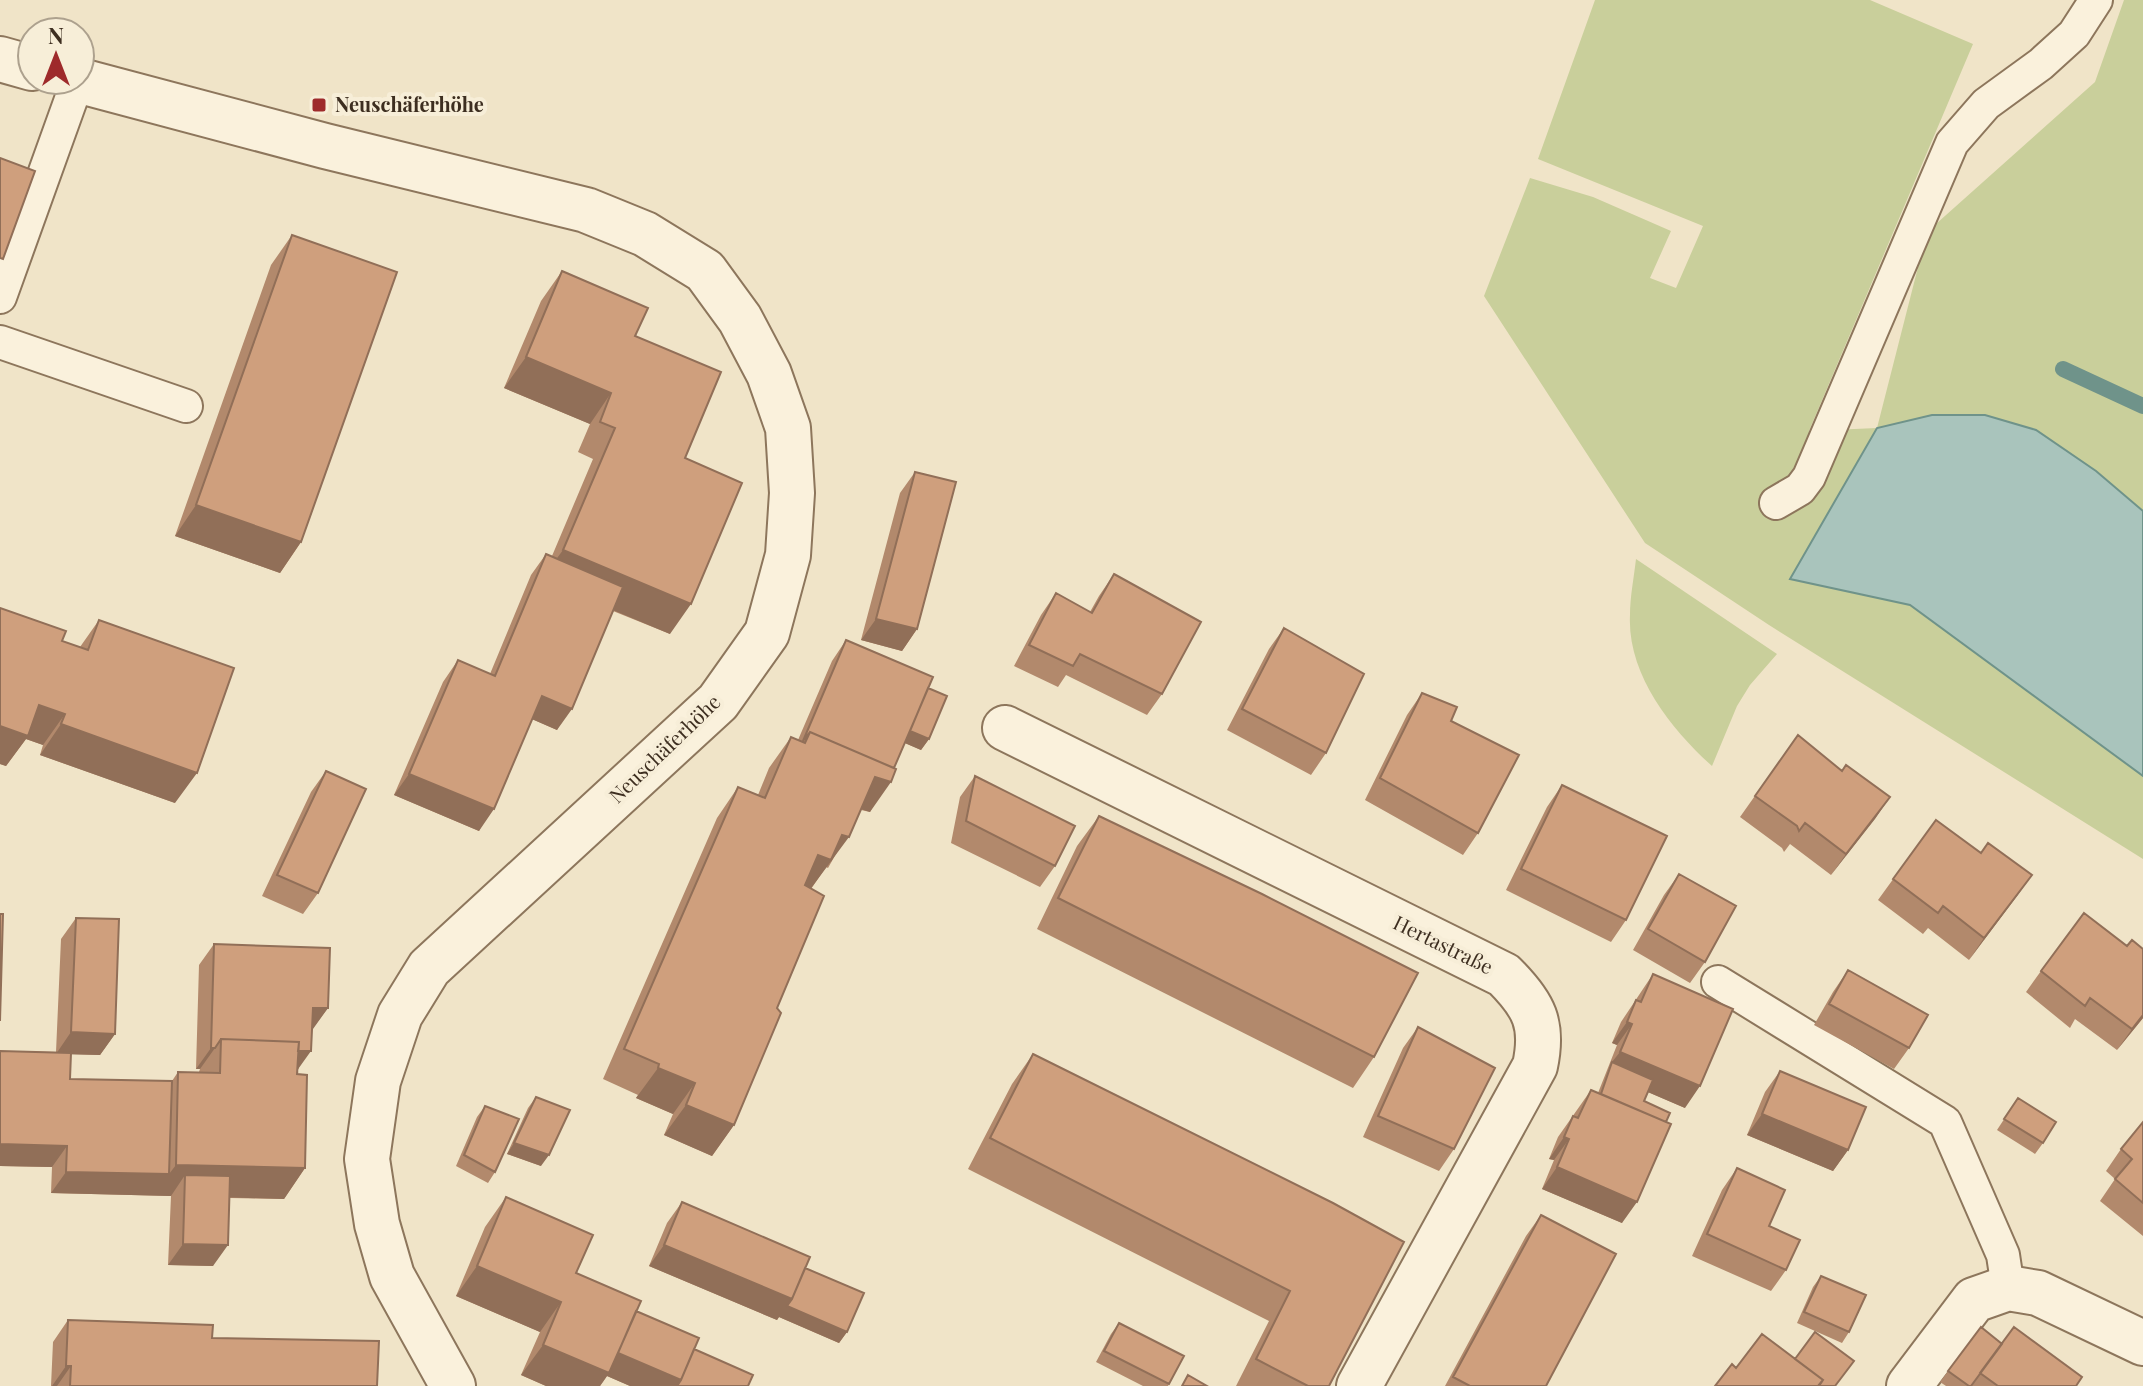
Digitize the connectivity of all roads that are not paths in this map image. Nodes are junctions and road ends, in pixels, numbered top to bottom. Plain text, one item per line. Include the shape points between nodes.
1 (2096, 0) edge
2 (96, 85) edge
3 (71, 96) edge
4 (0, 297) edge
5 (0, 342) edge
6 (186, 406) dead end
7 (1776, 503) dead end
8 (1005, 728) dead end
9 (1718, 982) dead end
10 (2008, 1288) junction
11 (2143, 1343) edge
12 (453, 1386) edge
13 (1359, 1386) edge
14 (1909, 1386) edge

1 - 7 lane via 2074,34 1986,104 1952,143 1809,477
2 - 12 street, Neuschäferhöhe via 586,210 645,234 705,271 740,319 769,374 788,428 788,555 767,633 718,702 429,968 400,1015 378,1081 367,1159 392,1276
3 - 4 lane
5 - 6 lane
8 - 13 street, Hertastraße via 1504,975 1531,1005 1539,1036 1535,1066
9 - 10 lane via 1945,1122 2003,1255
10 - 11 street via 2038,1293
10 - 14 street via 1974,1300

